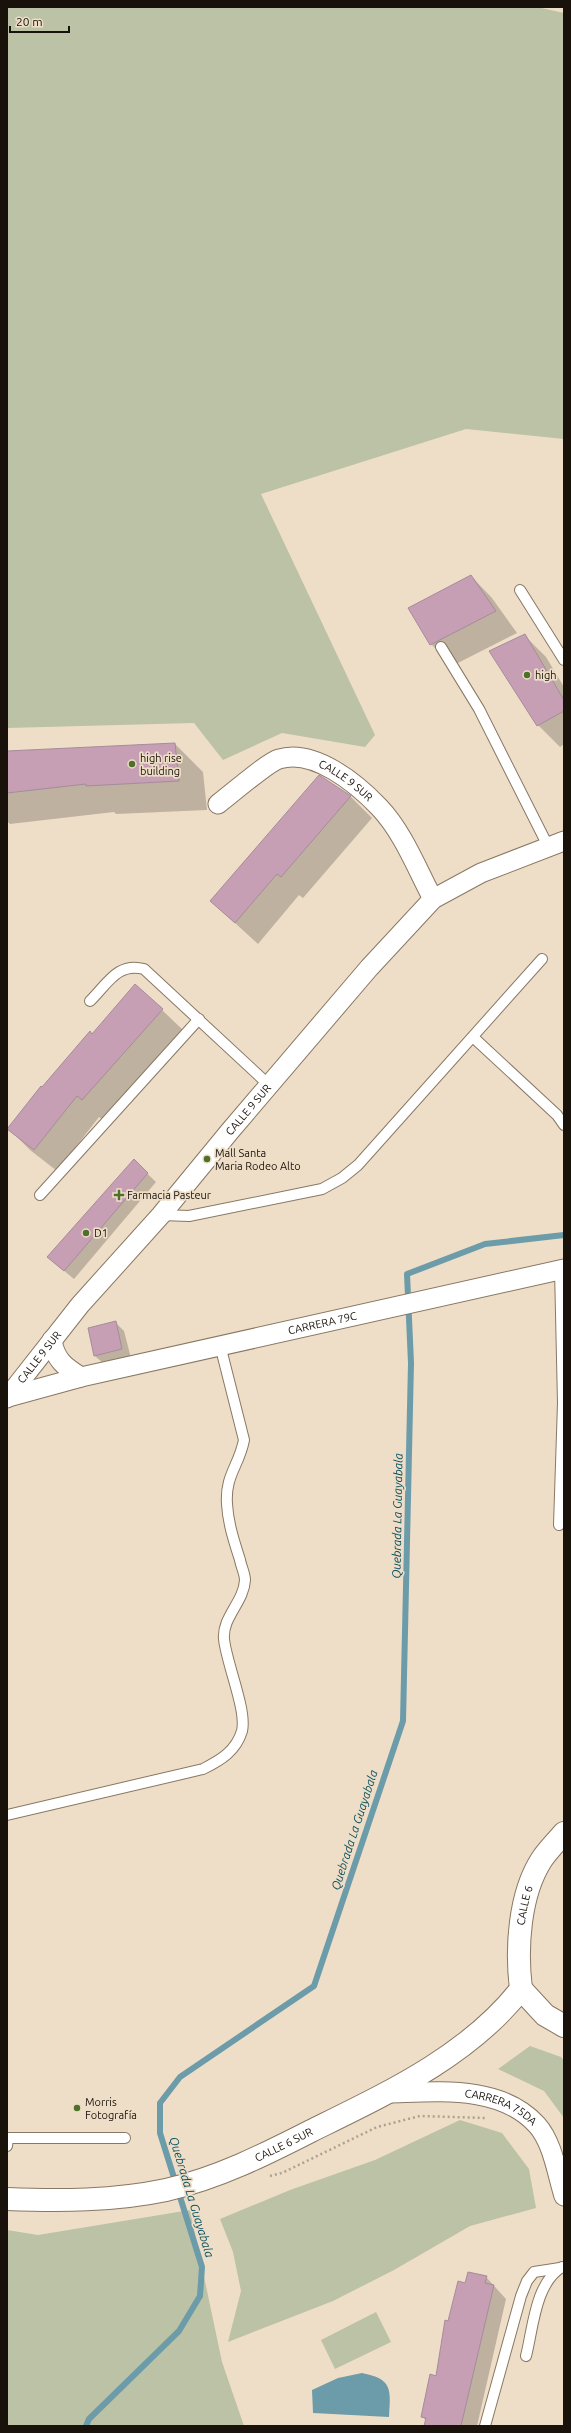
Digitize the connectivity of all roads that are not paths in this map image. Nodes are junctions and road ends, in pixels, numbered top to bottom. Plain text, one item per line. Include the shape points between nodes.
1 (520, 590) dead end
2 (441, 648) dead end
3 (564, 660) edge
4 (218, 804) dead end
5 (556, 844) edge
6 (433, 899) junction
7 (542, 959) dead end
8 (90, 1001) dead end
9 (199, 1019) junction
10 (474, 1038) junction
11 (269, 1085) junction
12 (564, 1125) edge
13 (40, 1195) dead end
14 (161, 1215) junction
15 (562, 1269) edge
16 (52, 1340) junction
17 (220, 1345) junction
18 (81, 1377) junction
19 (7, 1398) edge
20 (559, 1525) dead end
21 (7, 1816) edge
22 (564, 1833) edge
23 (521, 1989) junction
24 (564, 2026) edge
25 (387, 2093) junction
26 (125, 2138) dead end
27 (7, 2141) edge
28 (564, 2196) edge
29 (7, 2199) edge
30 (562, 2267) edge
31 (526, 2356) dead end
32 (485, 2426) edge

1 - 3 lane
2 - 5 lane
4 - 6 street, CALLE 9 SUR via 279,759 320,761 380,808 399,836
5 - 6 street, CALLE 9 SUR via 481,873
6 - 11 street, CALLE 9 SUR via 387,948
7 - 10 lane
8 - 9 lane via 123,968 134,966 144,969
9 - 11 lane
9 - 13 lane
10 - 12 lane via 557,1115
10 - 14 lane via 358,1165 336,1182 322,1189 190,1216
11 - 14 street, CALLE 9 SUR
14 - 16 street, CALLE 9 SUR
15 - 17 street, CARRERA 79C
15 - 20 lane via 563,1403
16 - 18 street via 58,1359
16 - 19 street, CALLE 9 SUR
17 - 18 street, CARRERA 79C
17 - 21 lane via 244,1440 228,1480 227,1504 230,1526 245,1578 244,1590 225,1624 223,1637 239,1697 243,1729 237,1744 223,1759 202,1769
18 - 19 street, CARRERA 79C
22 - 23 main road, CALLE 6 via 542,1860 532,1878 519,1937 518,1968
23 - 24 main road via 545,2015
23 - 25 main road, CALLE 6 SUR via 492,2023 437,2063
25 - 28 street, CARRERA 75DA via 464,2093 494,2098 516,2108 537,2125 545,2138
25 - 29 main road, CALLE 6 SUR via 229,2171 190,2184 165,2190 65,2201
26 - 27 lane
30 - 31 lane via 547,2283 541,2295
30 - 32 lane via 534,2272 527,2281

